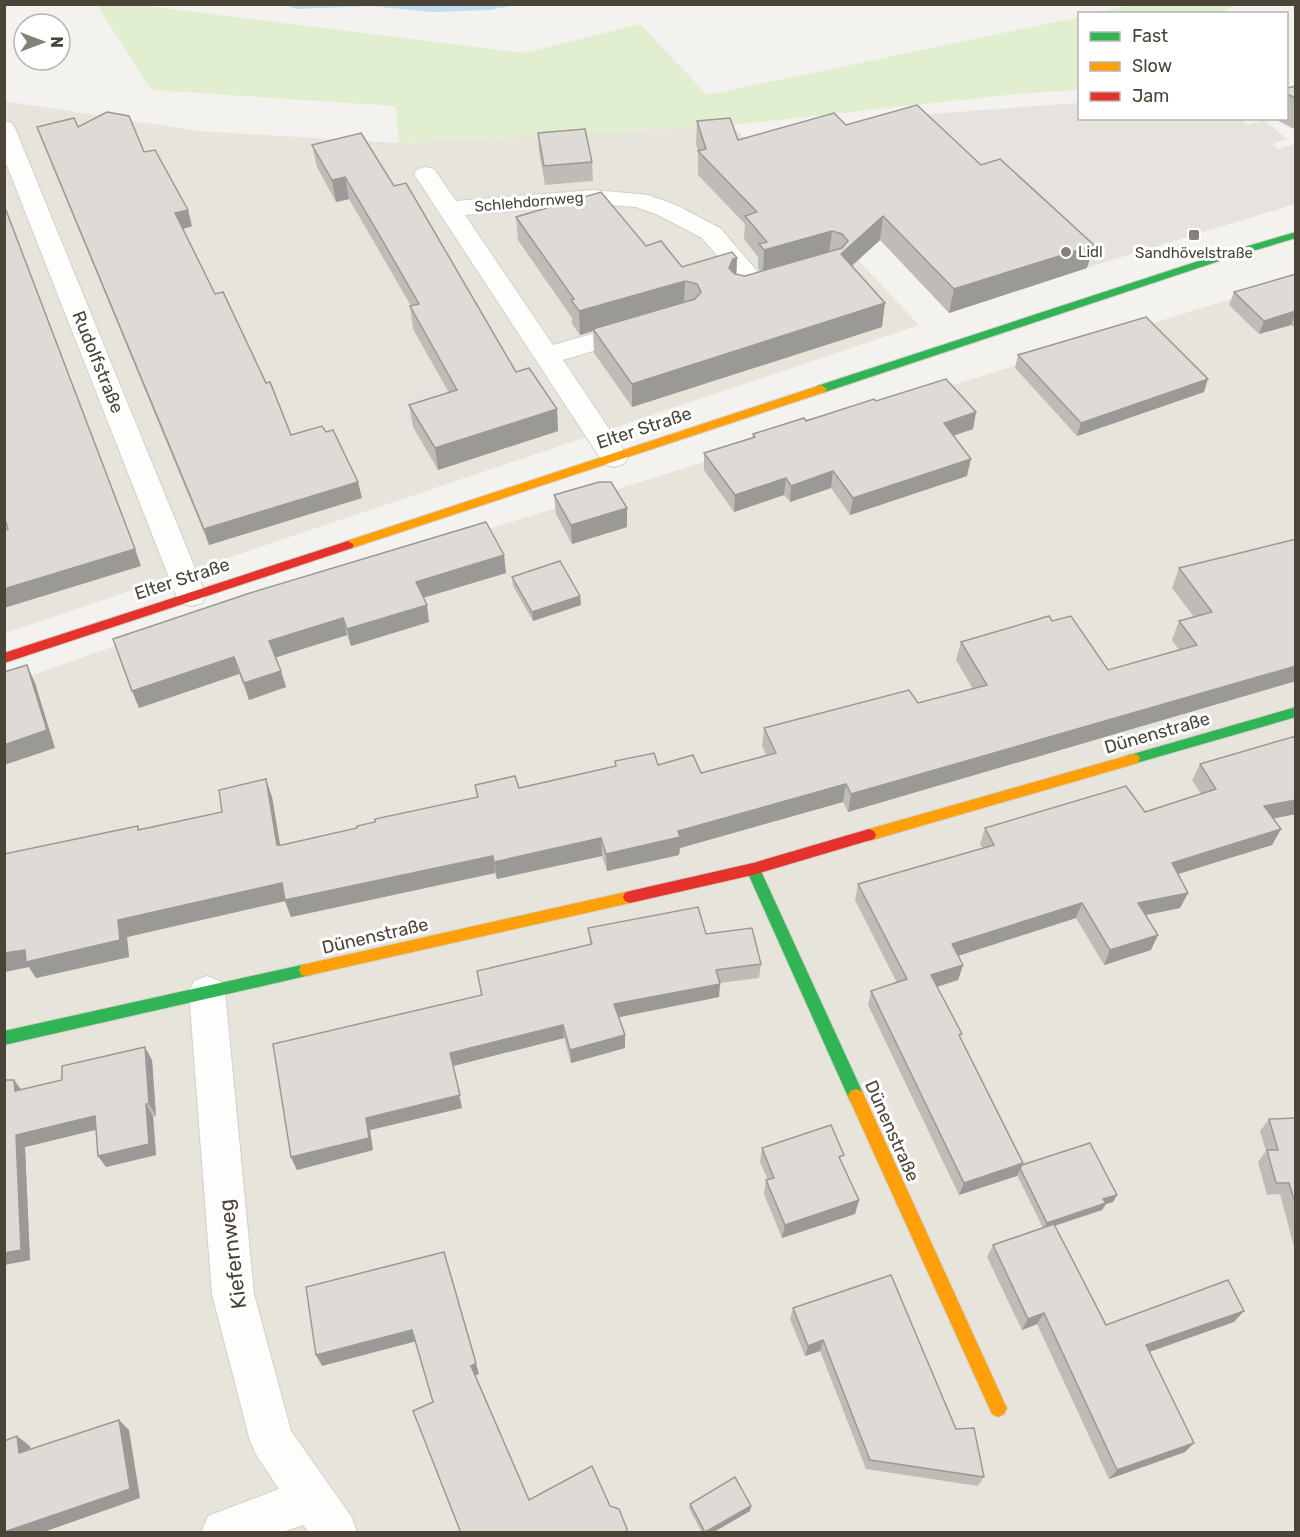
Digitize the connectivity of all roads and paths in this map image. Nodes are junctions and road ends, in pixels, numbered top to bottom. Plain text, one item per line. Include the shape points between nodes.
1 (4, 128) edge
2 (426, 174) dead end
3 (449, 209) junction
4 (1296, 235) edge
5 (759, 286) edge
6 (662, 322) edge
7 (547, 356) junction
8 (614, 457) junction
9 (192, 595) junction
10 (4, 658) edge
11 (1296, 712) edge
12 (753, 869) junction
13 (207, 992) junction
14 (4, 1038) edge
15 (998, 1408) dead end
16 (324, 1516) edge
17 (224, 1533) edge

1 - 9 street, Rudolfstraße
2 - 3 street, Schlehdornweg
3 - 5 street, Schlehdornweg via 594,197 639,200 711,232
3 - 7 street, Schlehdornweg
4 - 8 street, Elter Straße
6 - 7 street
7 - 8 street, Schlehdornweg
8 - 9 street, Elter Straße
9 - 10 street, Elter Straße
11 - 12 street, Dünenstraße
12 - 13 street, Dünenstraße
12 - 15 street, Dünenstraße
13 - 14 street, Dünenstraße
13 - 16 street, Kiefernweg via 234,1294 272,1441
16 - 17 street, Kiefernweg

